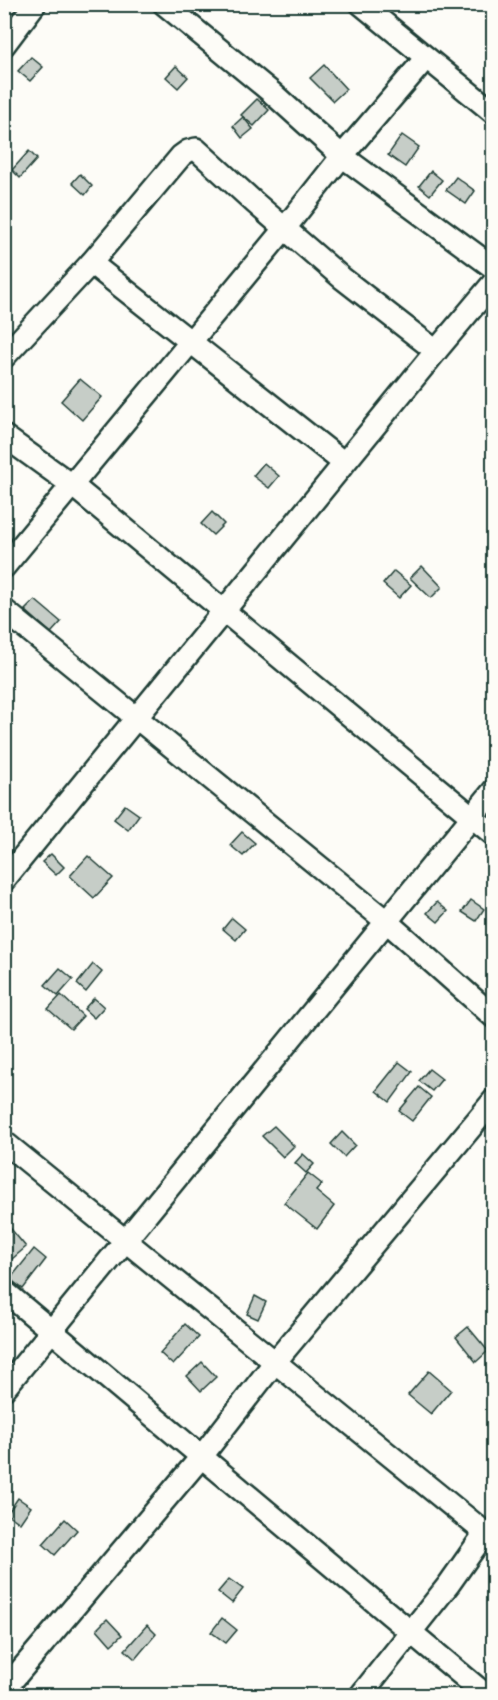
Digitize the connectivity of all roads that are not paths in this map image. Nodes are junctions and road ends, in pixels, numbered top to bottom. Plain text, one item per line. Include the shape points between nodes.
1 (35, 4) edge
2 (164, 4) edge
3 (361, 4) edge
4 (4, 45) edge
5 (426, 57) junction
6 (494, 113) edge
7 (342, 156) junction
8 (285, 228) junction
9 (91, 263) junction
10 (494, 268) edge
11 (494, 282) edge
12 (191, 342) junction
13 (436, 351) junction
14 (4, 357) edge
15 (4, 436) edge
16 (344, 463) junction
17 (72, 485) junction
18 (4, 567) edge
19 (4, 610) edge
20 (224, 611) junction
21 (137, 718) junction
22 (494, 790) edge
23 (471, 817) junction
24 (494, 835) edge
25 (4, 880) edge
26 (386, 921) junction
27 (494, 1017) edge
28 (494, 1100) edge
29 (4, 1142) edge
30 (125, 1239) junction
31 (4, 1291) edge
32 (51, 1331) junction
33 (275, 1362) junction
34 (4, 1389) edge
35 (202, 1456) junction
36 (489, 1536) edge
37 (411, 1633) junction
38 (4, 1690) edge
39 (360, 1695) edge
40 (487, 1695) edge

1 - 4 street
2 - 7 street
3 - 5 street
5 - 6 street
5 - 7 street
7 - 8 street
7 - 10 street
8 - 9 street via 196,149 181,156
8 - 12 street
8 - 13 street
9 - 12 street
9 - 14 street
11 - 13 street
12 - 16 street
12 - 17 street
13 - 16 street
15 - 17 street
16 - 20 street
17 - 18 street
17 - 20 street
19 - 21 street
20 - 21 street
20 - 23 street
21 - 25 street
21 - 26 street
22 - 23 street
23 - 24 street
23 - 26 street
26 - 27 street
26 - 30 street
28 - 33 street
29 - 30 street
30 - 32 street
30 - 33 street
31 - 32 street
32 - 34 street
32 - 35 street
33 - 35 street
33 - 36 street
35 - 37 street
35 - 38 street
36 - 37 street
37 - 39 street
37 - 40 street

